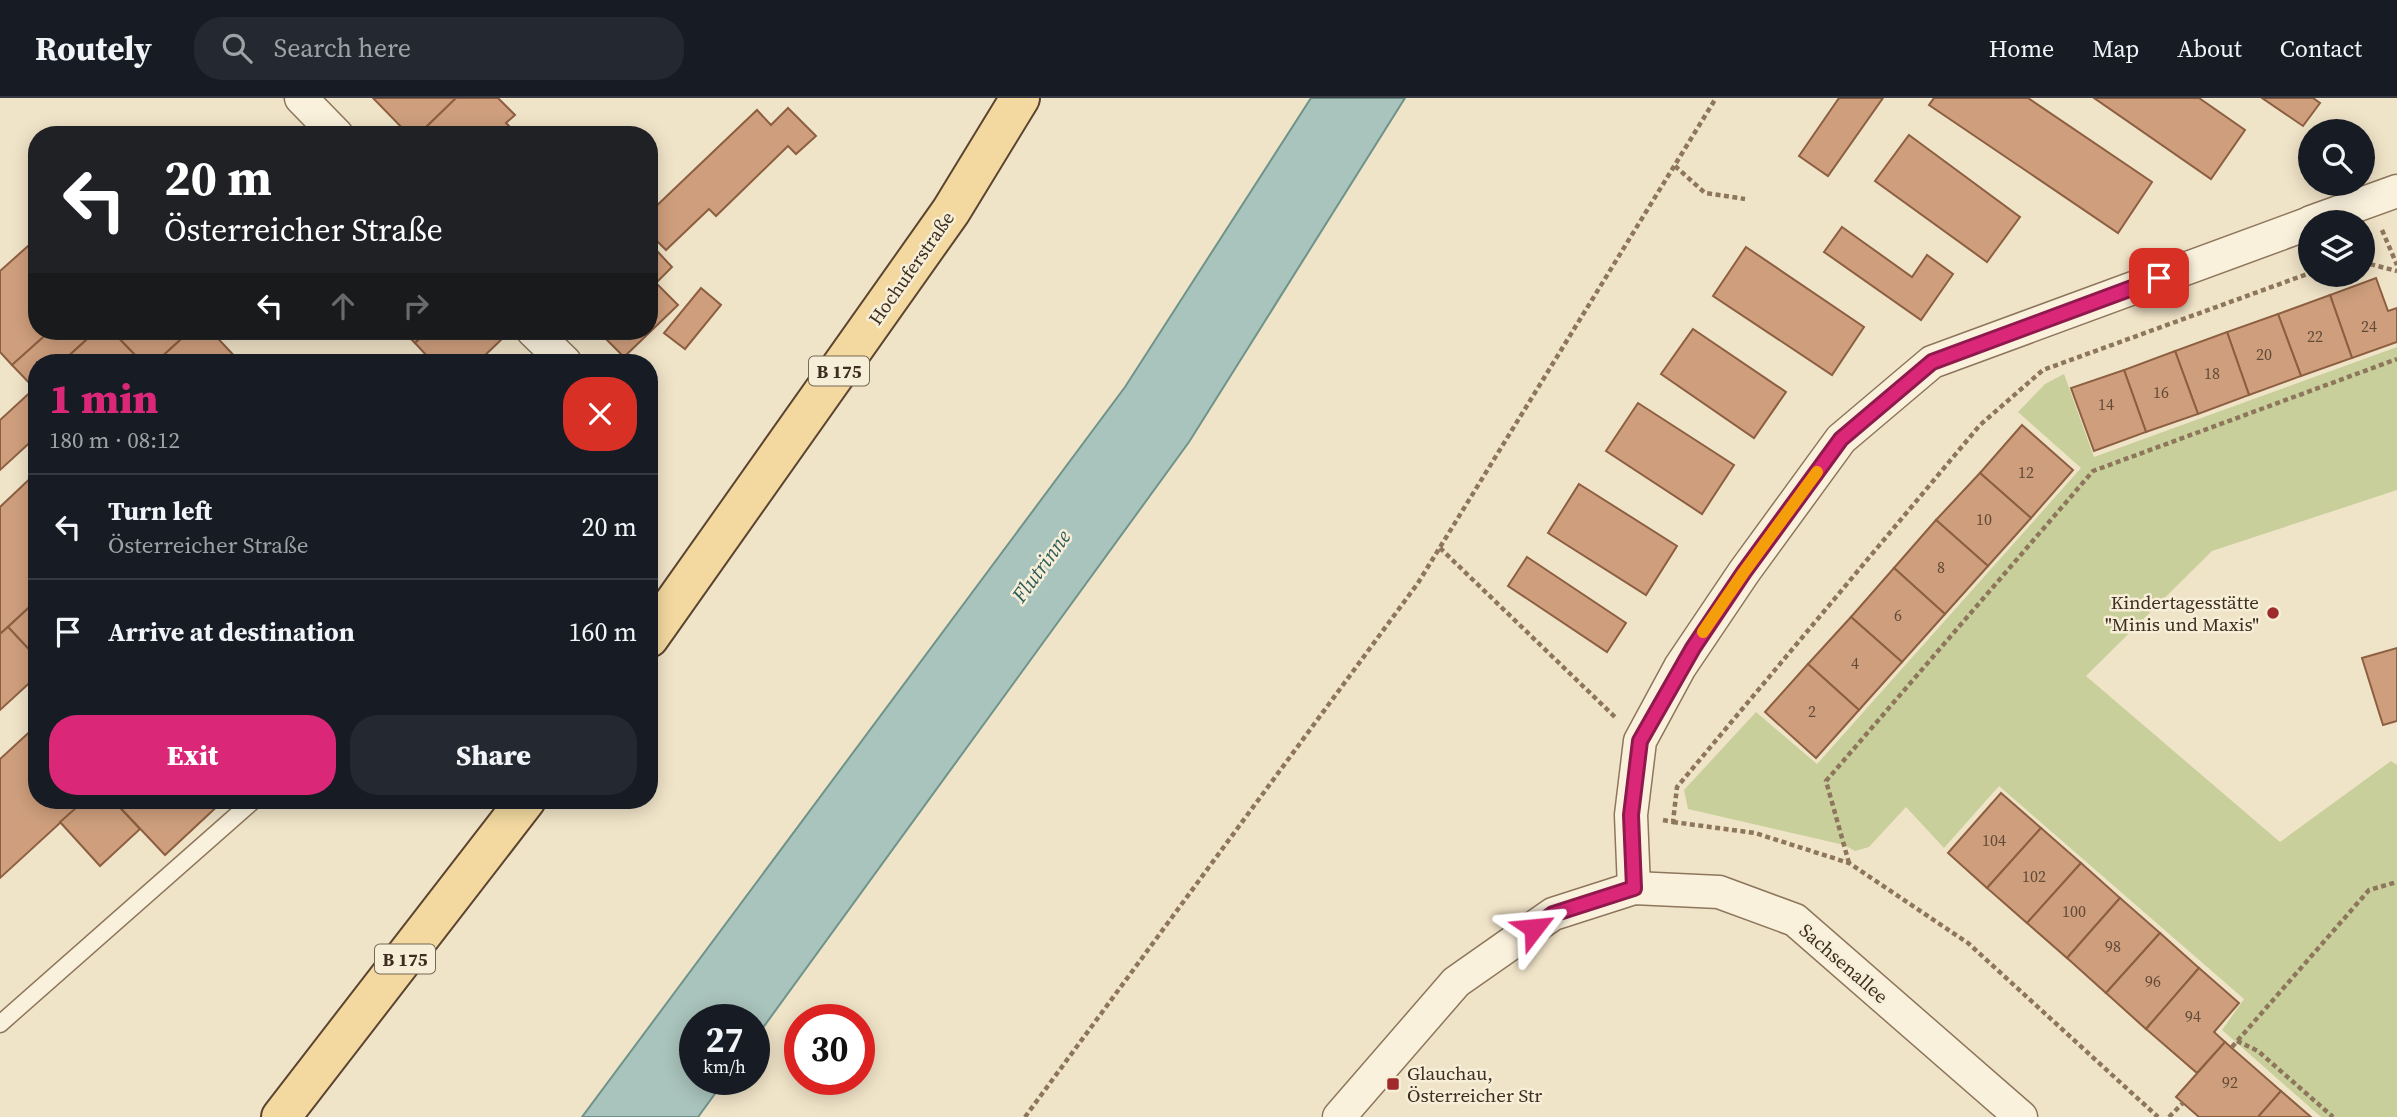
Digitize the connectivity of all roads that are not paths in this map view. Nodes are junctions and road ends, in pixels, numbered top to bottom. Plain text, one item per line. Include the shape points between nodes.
1 (300, 98) edge
2 (1020, 98) edge
3 (328, 126) edge
4 (2397, 191) edge
5 (2344, 210) edge
6 (2298, 226) edge
7 (542, 340) edge
8 (557, 354) edge
9 (658, 625) edge
10 (244, 809) edge
11 (519, 809) edge
12 (1634, 888) junction
13 (0, 1024) edge
14 (281, 1117) edge
15 (1339, 1117) edge
16 (2021, 1117) edge

1 - 3 street
2 - 9 main road, Hochuferstraße / B 175 via 951,211
4 - 5 street
6 - 12 street via 1932,362 1841,439 1694,645 1640,741 1631,815
7 - 8 street
10 - 13 lane
11 - 14 main road, B 175
12 - 15 street, Sachsenallee via 1553,914 1456,982
12 - 16 street, Sachsenallee via 1719,892 1795,920

